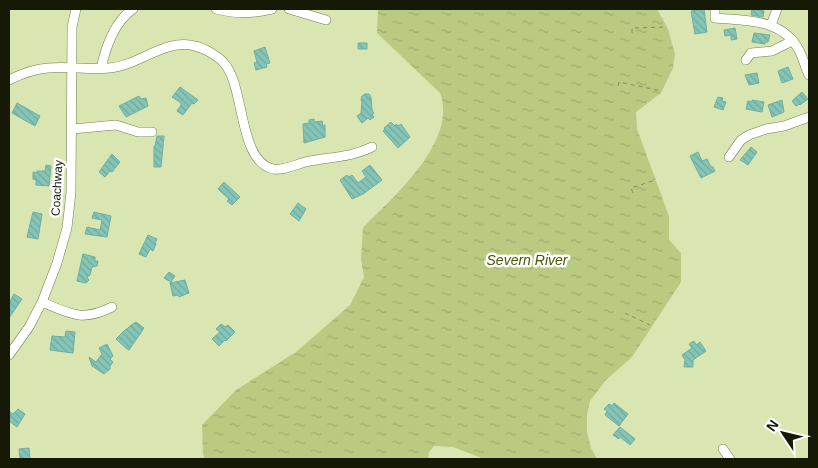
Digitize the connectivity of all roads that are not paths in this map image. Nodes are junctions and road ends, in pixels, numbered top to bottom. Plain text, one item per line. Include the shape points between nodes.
1 (76, 9) edge
2 (133, 9) edge
3 (216, 9) edge
4 (272, 9) edge
5 (289, 9) edge
6 (778, 9) edge
7 (715, 13) edge
8 (326, 20) dead end
9 (771, 25) junction
10 (792, 41) junction
11 (746, 60) dead end
12 (72, 68) junction
13 (101, 68) junction
14 (809, 75) edge
15 (9, 80) edge
16 (809, 116) edge
17 (72, 129) junction
18 (152, 132) dead end
19 (372, 147) dead end
20 (729, 157) dead end
21 (42, 302) junction
22 (112, 307) dead end
23 (9, 355) edge
24 (723, 449) dead end
25 (730, 459) edge

1 - 12 street, Coachway via 72,27
2 - 13 street via 112,34
3 - 4 street via 234,13
5 - 8 street
6 - 9 street
7 - 9 street
9 - 10 street
10 - 11 street via 772,51 751,53
10 - 14 street
12 - 13 street
12 - 15 street via 49,67
12 - 17 street, Coachway
13 - 19 street via 127,66 168,46 183,44 197,46 215,55 225,63 232,77 255,156 271,168 360,153
16 - 20 street via 748,135
17 - 18 street via 116,125 138,132
17 - 21 street, Coachway via 67,228
21 - 22 street via 75,315 98,314
21 - 23 street, Coachway
24 - 25 street

